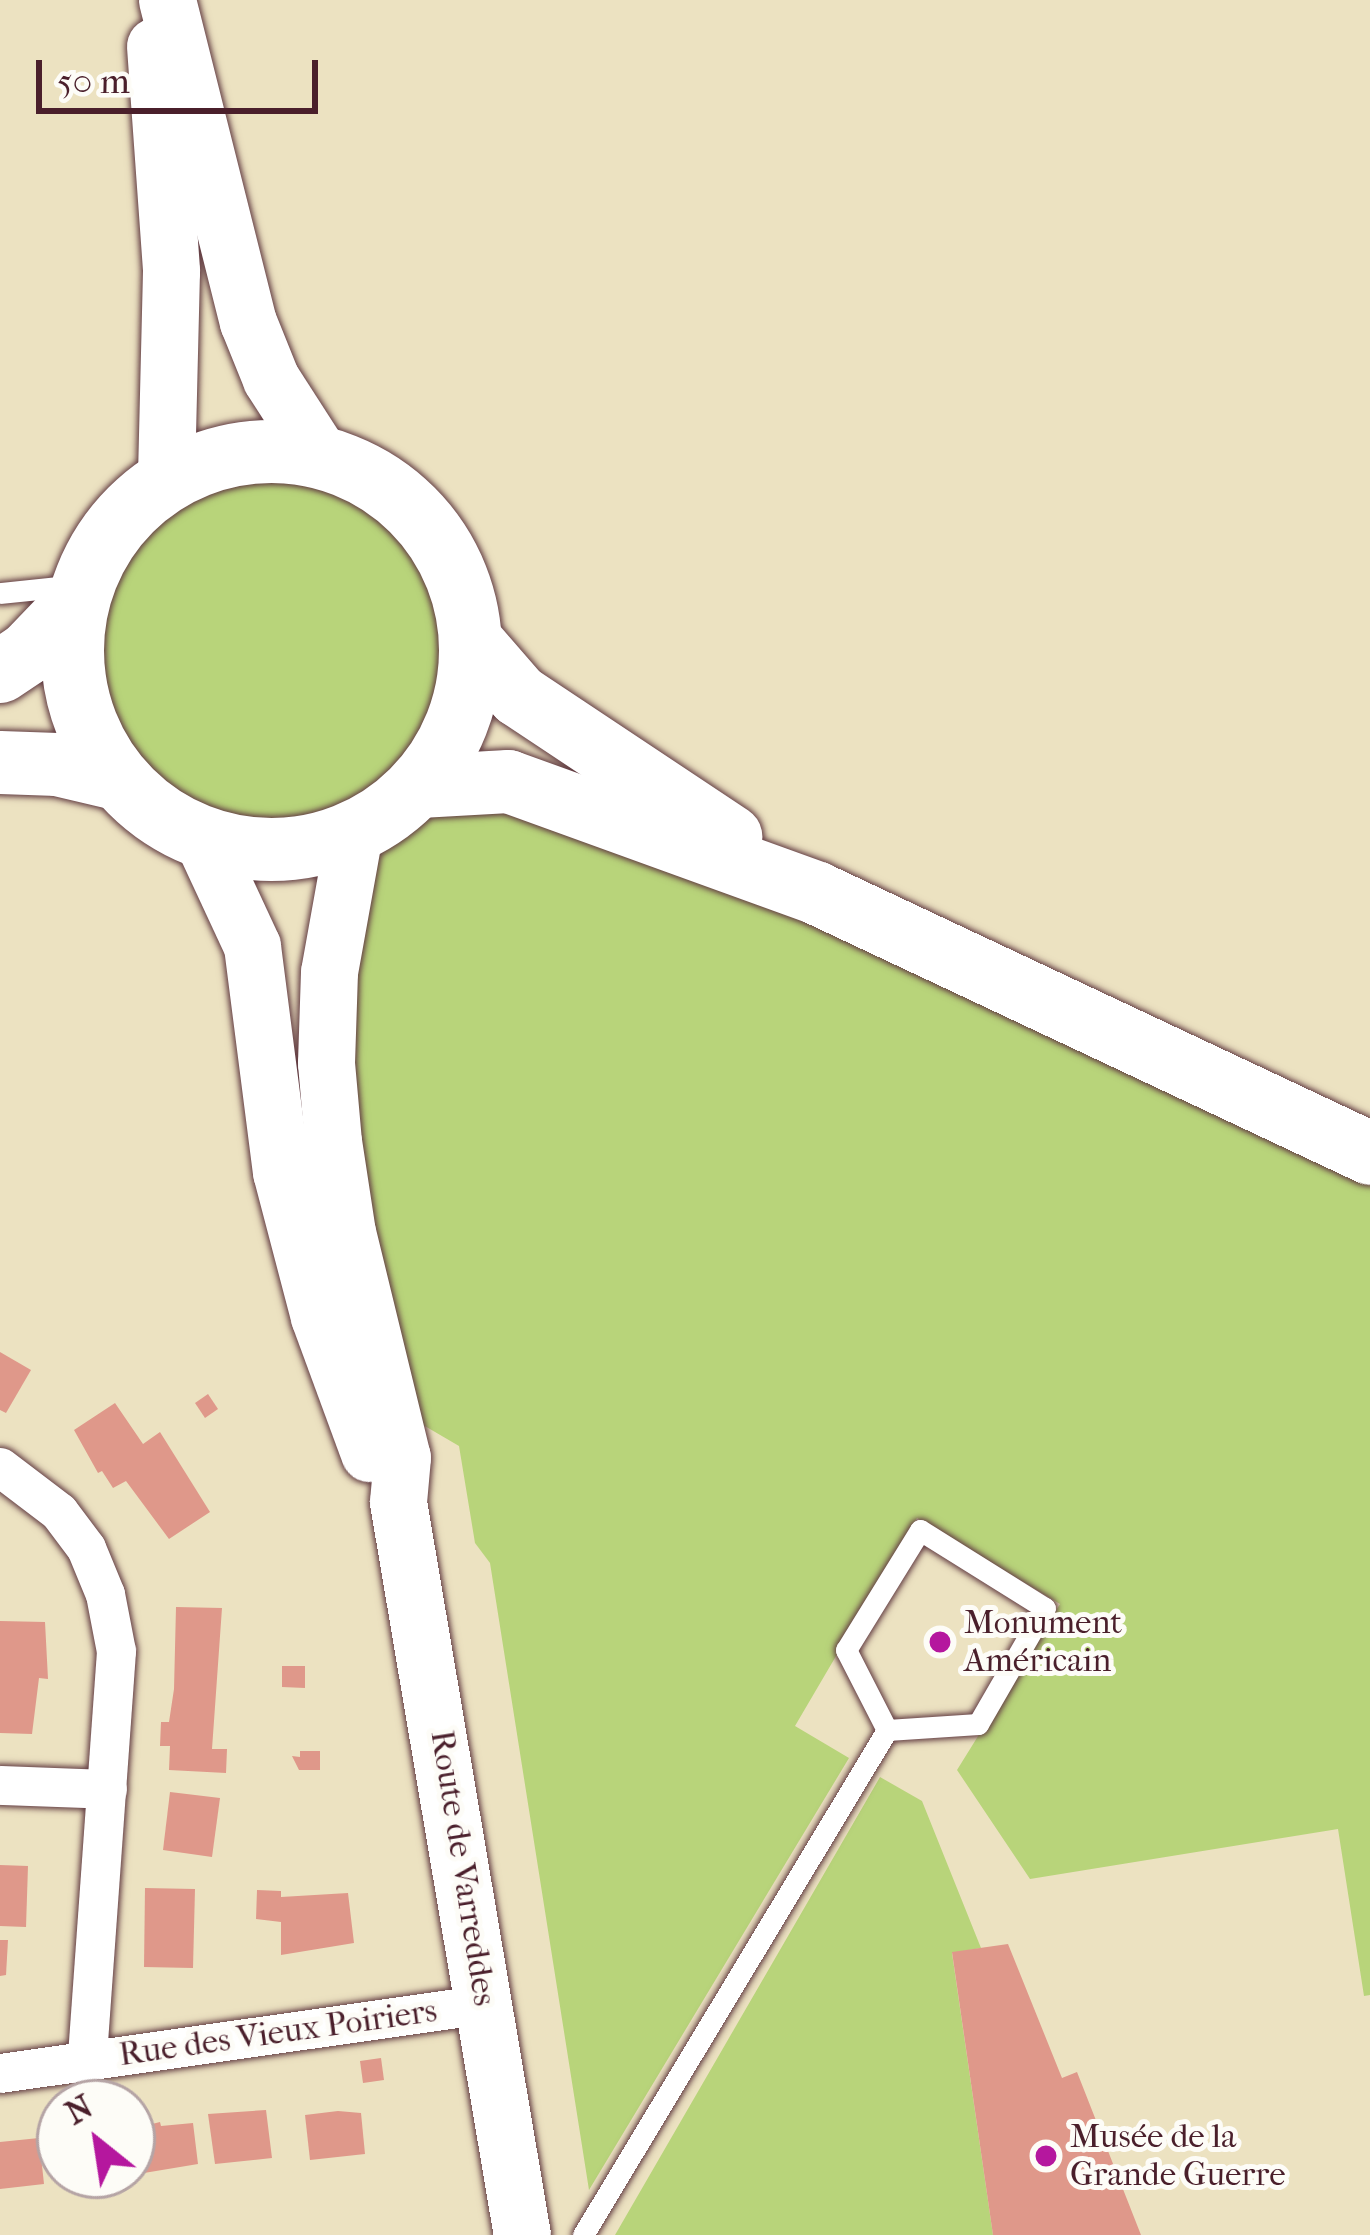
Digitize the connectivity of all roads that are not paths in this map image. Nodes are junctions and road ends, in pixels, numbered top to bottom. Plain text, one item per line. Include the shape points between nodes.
1 (151, 0) edge
2 (167, 0) edge
3 (320, 455) junction
4 (166, 479) junction
5 (0, 593) edge
6 (79, 594) junction
7 (472, 643) junction
8 (0, 671) edge
9 (0, 762) edge
10 (116, 778) junction
11 (419, 786) junction
12 (354, 833) junction
13 (201, 836) junction
14 (817, 893) junction
15 (1370, 1153) edge
16 (0, 1468) edge
17 (398, 1502) junction
18 (887, 1730) junction
19 (0, 1785) edge
20 (107, 1789) junction
21 (486, 2005) junction
22 (86, 2060) junction
23 (0, 2074) edge
24 (521, 2235) edge
25 (583, 2235) edge

1 - 4 main road via 171,271
2 - 3 main road via 248,322 271,379
3 - 4 main road via 250,452
3 - 7 main road via 379,480 428,523 460,578
4 - 6 main road via 115,525
5 - 6 lane
6 - 8 main road
6 - 10 main road via 71,664 84,724
7 - 11 main road via 460,720
7 - 14 main road via 518,695
9 - 10 main road
10 - 13 main road via 161,818
11 - 12 main road
11 - 14 main road via 508,781
12 - 13 main road via 263,851
12 - 17 main road, Route de Varreddes via 329,972 328,1100 347,1232 402,1457
13 - 17 main road, Route de Varreddes via 252,946 281,1172 320,1317 374,1469
14 - 15 main road
16 - 20 street via 59,1512 105,1594 117,1688
17 - 21 main road, Route de Varreddes
18 - 18 lane via 978,1724 1045,1608 920,1530 846,1650
18 - 25 lane
19 - 20 street
20 - 22 street
21 - 22 street, Rue des Vieux Poiriers
21 - 24 main road, Route de Varreddes
22 - 23 street, Rue des Vieux Poiriers

